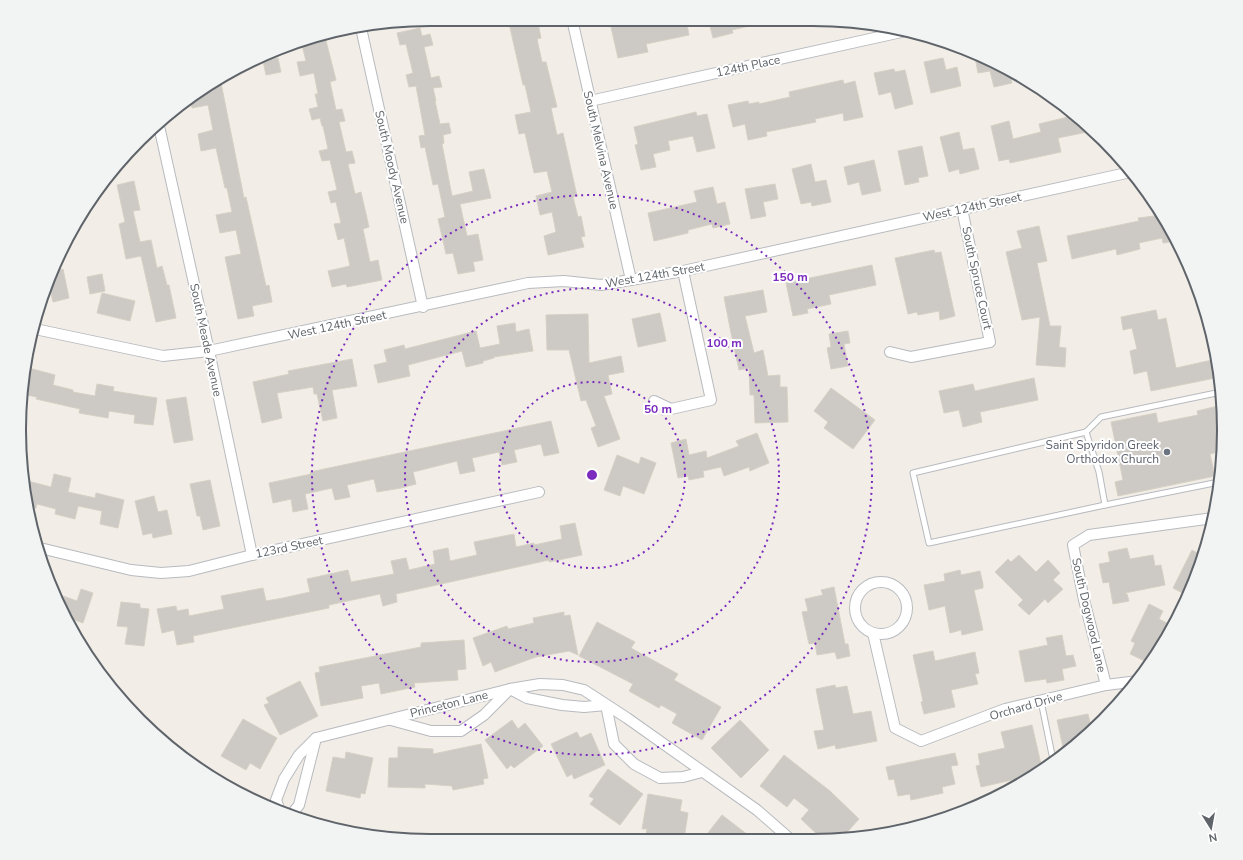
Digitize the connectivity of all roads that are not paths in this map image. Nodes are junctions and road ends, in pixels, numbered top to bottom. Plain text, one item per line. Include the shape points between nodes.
1 (574, 26) edge
2 (361, 32) edge
3 (892, 34) edge
4 (590, 101) junction
5 (160, 130) edge
6 (1125, 173) edge
7 (962, 208) junction
8 (683, 271) junction
9 (631, 280) junction
10 (422, 307) junction
11 (39, 330) edge
12 (209, 351) junction
13 (890, 352) dead end
14 (1215, 393) edge
15 (654, 401) dead end
16 (1086, 432) junction
17 (1214, 483) edge
18 (539, 492) dead end
19 (1105, 505) junction
20 (1207, 519) edge
21 (44, 549) edge
22 (252, 555) junction
23 (874, 633) junction
24 (1129, 682) edge
25 (1106, 685) junction
26 (510, 689) junction
27 (1041, 701) junction
28 (606, 705) junction
29 (389, 720) junction
30 (316, 738) junction
31 (1052, 755) dead end
32 (702, 772) junction
33 (277, 804) edge
34 (294, 811) edge
35 (784, 834) edge

1 - 4 street, South Melvina Avenue
2 - 10 street, South Moody Avenue
3 - 4 street, 124th Place
4 - 9 street, South Melvina Avenue
5 - 12 street, South Meade Avenue
6 - 7 street, West 124th Street
7 - 8 street, West 124th Street
7 - 13 street, South Spruce Court via 990,342 911,357
8 - 9 street, West 124th Street
8 - 15 street via 711,400 671,409
9 - 10 street, West 124th Street via 602,285 564,281 528,283
10 - 12 street, West 124th Street
11 - 12 street, West 124th Street via 163,356
12 - 22 street, South Meade Avenue
14 - 16 lane via 1101,417
16 - 19 lane via 1099,472
16 - 19 lane via 914,473 929,542
17 - 19 lane
18 - 22 street, 123rd Street
20 - 25 street, South Dogwood Lane via 1089,535 1073,545
21 - 22 street, 123rd Street via 131,570 161,573 189,571
23 - 23 street via 891,632 899,627 907,612 907,603 903,595 889,584 877,583 866,587 856,600 858,620
23 - 27 street, Orchard Drive via 895,728 921,741 1005,709
24 - 25 street, Orchard Drive
25 - 27 street, Orchard Drive
26 - 28 street via 527,698 562,705
26 - 28 street, Princeton Lane via 540,684 563,685 584,690
26 - 29 street, Princeton Lane
26 - 29 street, Princeton Lane via 484,715 461,731 431,732
27 - 31 lane
28 - 32 street, Princeton Lane
28 - 32 street via 614,744 634,764 660,778 683,777
29 - 30 street, Princeton Lane
30 - 33 street via 299,755 284,779 276,800
30 - 34 street via 299,805
32 - 35 street, Princeton Lane via 757,810

